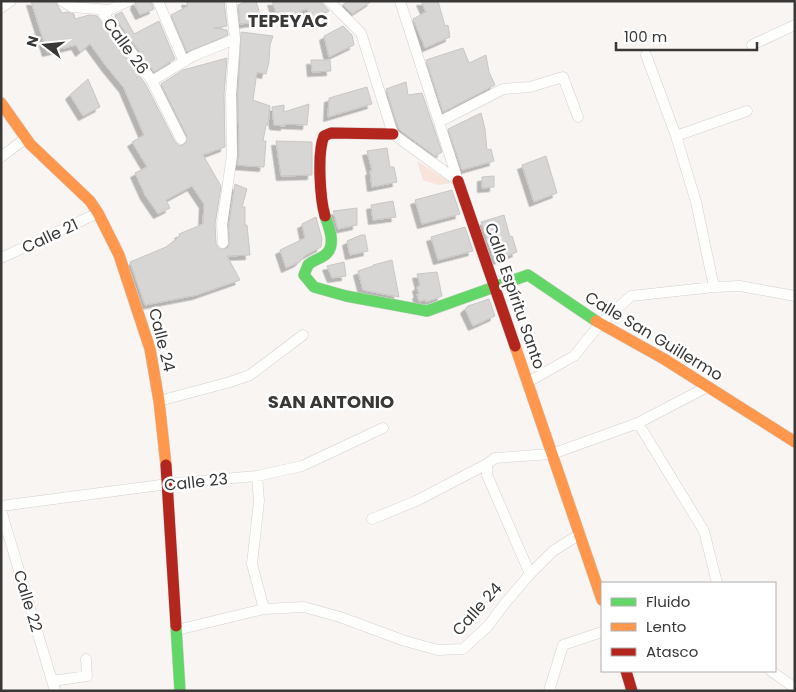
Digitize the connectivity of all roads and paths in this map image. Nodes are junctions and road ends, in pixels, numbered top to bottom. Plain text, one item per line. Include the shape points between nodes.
1 (11, 1) edge
2 (62, 1) edge
3 (129, 1) edge
4 (158, 1) edge
5 (231, 1) edge
6 (330, 1) edge
7 (400, 1) edge
8 (1, 8) edge
9 (101, 10) junction
10 (795, 25) edge
11 (235, 39) junction
12 (752, 45) dead end
13 (646, 55) dead end
14 (184, 62) junction
15 (152, 81) junction
16 (1, 103) edge
17 (747, 111) dead end
18 (578, 117) dead end
19 (439, 122) junction
20 (393, 134) junction
21 (676, 136) junction
22 (26, 138) junction
23 (181, 139) dead end
24 (1, 157) edge
25 (458, 182) junction
26 (98, 213) junction
27 (223, 243) dead end
28 (1, 258) edge
29 (494, 286) junction
30 (714, 287) junction
31 (795, 296) edge
32 (600, 324) junction
33 (303, 335) dead end
34 (528, 382) junction
35 (707, 387) junction
36 (159, 401) junction
37 (638, 423) junction
38 (383, 428) dead end
39 (795, 442) edge
40 (552, 454) junction
41 (487, 464) junction
42 (257, 476) junction
43 (168, 484) junction
44 (1, 506) edge
45 (1, 510) edge
46 (372, 519) dead end
47 (580, 534) junction
48 (530, 574) junction
49 (718, 582) edge
50 (601, 597) edge
51 (264, 609) junction
52 (177, 630) junction
53 (601, 632) edge
54 (86, 659) dead end
55 (626, 672) edge
56 (772, 672) edge
57 (54, 686) edge
58 (795, 688) edge
59 (180, 691) edge
60 (549, 691) edge
61 (632, 691) edge

1 - 8 street
2 - 9 street via 72,6
3 - 9 street
4 - 14 street
5 - 11 street
6 - 20 street via 361,33
7 - 19 street, Calle Espíritu Santo
9 - 15 street, Calle 26
10 - 12 street
11 - 14 street, Calle 26
11 - 27 street via 231,94 232,155 222,224
13 - 21 street
14 - 15 street, Calle 26
15 - 23 street, Calle 26
16 - 22 street, Calle 24
17 - 21 street
18 - 19 street via 563,77 530,87 503,89
19 - 25 street, Calle Espíritu Santo
20 - 25 street
20 - 29 street via 331,133 324,136 320,145 322,205 330,248 308,264 304,275 314,286 346,296 427,311
21 - 30 street via 696,202
22 - 24 street
22 - 26 street, Calle 24 via 90,201
25 - 29 street, Calle Espíritu Santo
26 - 28 street, Calle 21
26 - 36 street, Calle 24 via 119,255 133,295 150,349
29 - 32 street, Calle San Guillermo via 528,275
29 - 34 street, Calle Espíritu Santo
30 - 31 street via 740,286
30 - 32 street via 631,296
32 - 34 street via 574,356
32 - 35 street, Calle San Guillermo
33 - 36 street via 250,375
34 - 40 street, Calle Espíritu Santo
35 - 37 street
35 - 39 street, Calle San Guillermo
36 - 43 street, Calle 24
37 - 40 street
37 - 49 street via 704,531
38 - 42 street, Calle 23 via 302,466
40 - 41 street via 494,458
40 - 47 street, Calle Espíritu Santo
41 - 46 street via 416,501
41 - 48 street via 486,475
42 - 43 street, Calle 23
42 - 51 street via 259,501 252,564
43 - 44 street, Calle 23
43 - 52 street, Calle 24
45 - 57 street, Calle 22
47 - 48 street, Calle 24 via 553,551
47 - 50 street, Calle Espíritu Santo
48 - 51 street, Calle 24 via 488,626 463,650 438,650 304,607
51 - 52 street, Calle 24
52 - 59 street, Calle 24
53 - 60 street via 564,645
54 - 57 street via 87,676
55 - 61 street
56 - 58 street

